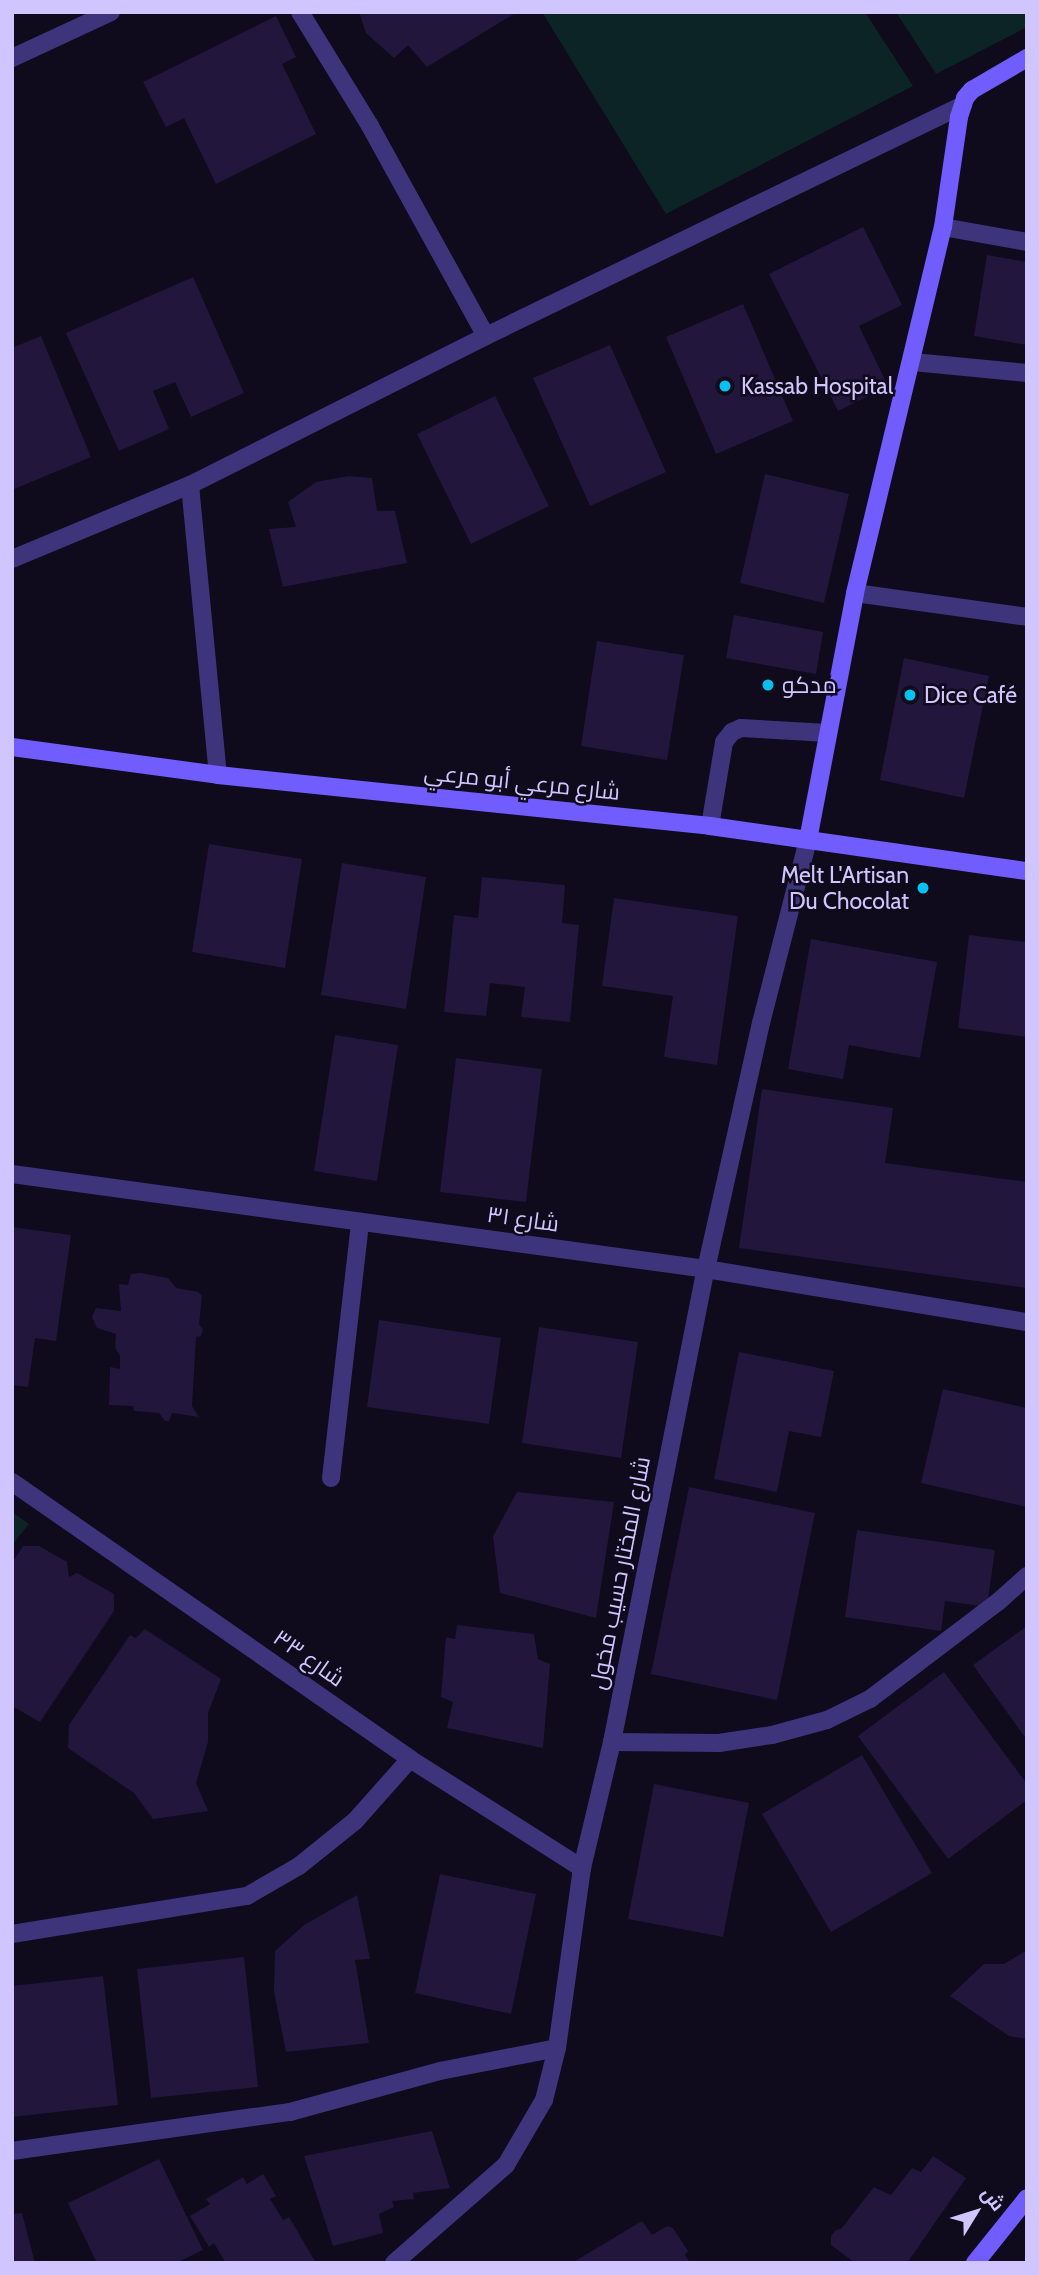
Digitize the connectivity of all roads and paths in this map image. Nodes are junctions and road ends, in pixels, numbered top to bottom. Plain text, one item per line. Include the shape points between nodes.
1 (111, 12) edge
2 (300, 12) edge
3 (12, 58) edge
4 (1027, 58) edge
5 (963, 105) junction
6 (943, 227) junction
7 (1027, 242) edge
8 (486, 337) junction
9 (913, 362) junction
10 (1027, 373) edge
11 (190, 485) junction
12 (12, 559) edge
13 (855, 593) junction
14 (1027, 617) edge
15 (828, 733) junction
16 (12, 747) edge
17 (218, 775) junction
18 (710, 826) junction
19 (808, 840) junction
20 (1027, 871) edge
21 (12, 1174) edge
22 (360, 1222) junction
23 (706, 1269) junction
24 (1027, 1322) edge
25 (331, 1478) dead end
26 (12, 1482) edge
27 (1027, 1576) edge
28 (612, 1742) junction
29 (411, 1759) junction
30 (582, 1868) junction
31 (12, 1934) edge
32 (557, 2048) junction
33 (12, 2151) edge
34 (1027, 2198) edge
35 (394, 2263) edge
36 (975, 2263) edge

1 - 3 street
2 - 8 street via 370,126
4 - 5 main road via 979,84
5 - 6 main road
5 - 8 street
6 - 7 street
6 - 9 main road
8 - 11 street
9 - 10 street
9 - 13 main road
11 - 12 street
11 - 17 street
13 - 14 street
13 - 15 main road
15 - 18 street via 741,728 732,732 724,742
15 - 19 main road
16 - 17 main road, شارع مرعي أبو مرعي
17 - 18 main road, شارع مرعي أبو مرعي
18 - 19 main road, شارع مرعي أبو مرعي
19 - 20 main road, شارع مرعي أبو مرعي
19 - 23 street, شارع المختار حسيب مخول
21 - 22 street, شارع ٣١
22 - 23 street, شارع ٣١
22 - 25 street
23 - 24 street, شارع ٣١
23 - 28 street, شارع المختار حسيب مخول
26 - 29 street, شارع ٣٣
27 - 28 street via 870,1699 827,1720 719,1743
28 - 30 street, شارع المختار حسيب مخول
29 - 30 street, شارع ٣٣
29 - 31 street via 355,1821 299,1866 247,1896
30 - 32 street, شارع المختار حسيب مخول
32 - 33 street via 440,2071 290,2112
32 - 35 street, شارع المختار حسيب مخول via 544,2100 506,2165
34 - 36 main road

